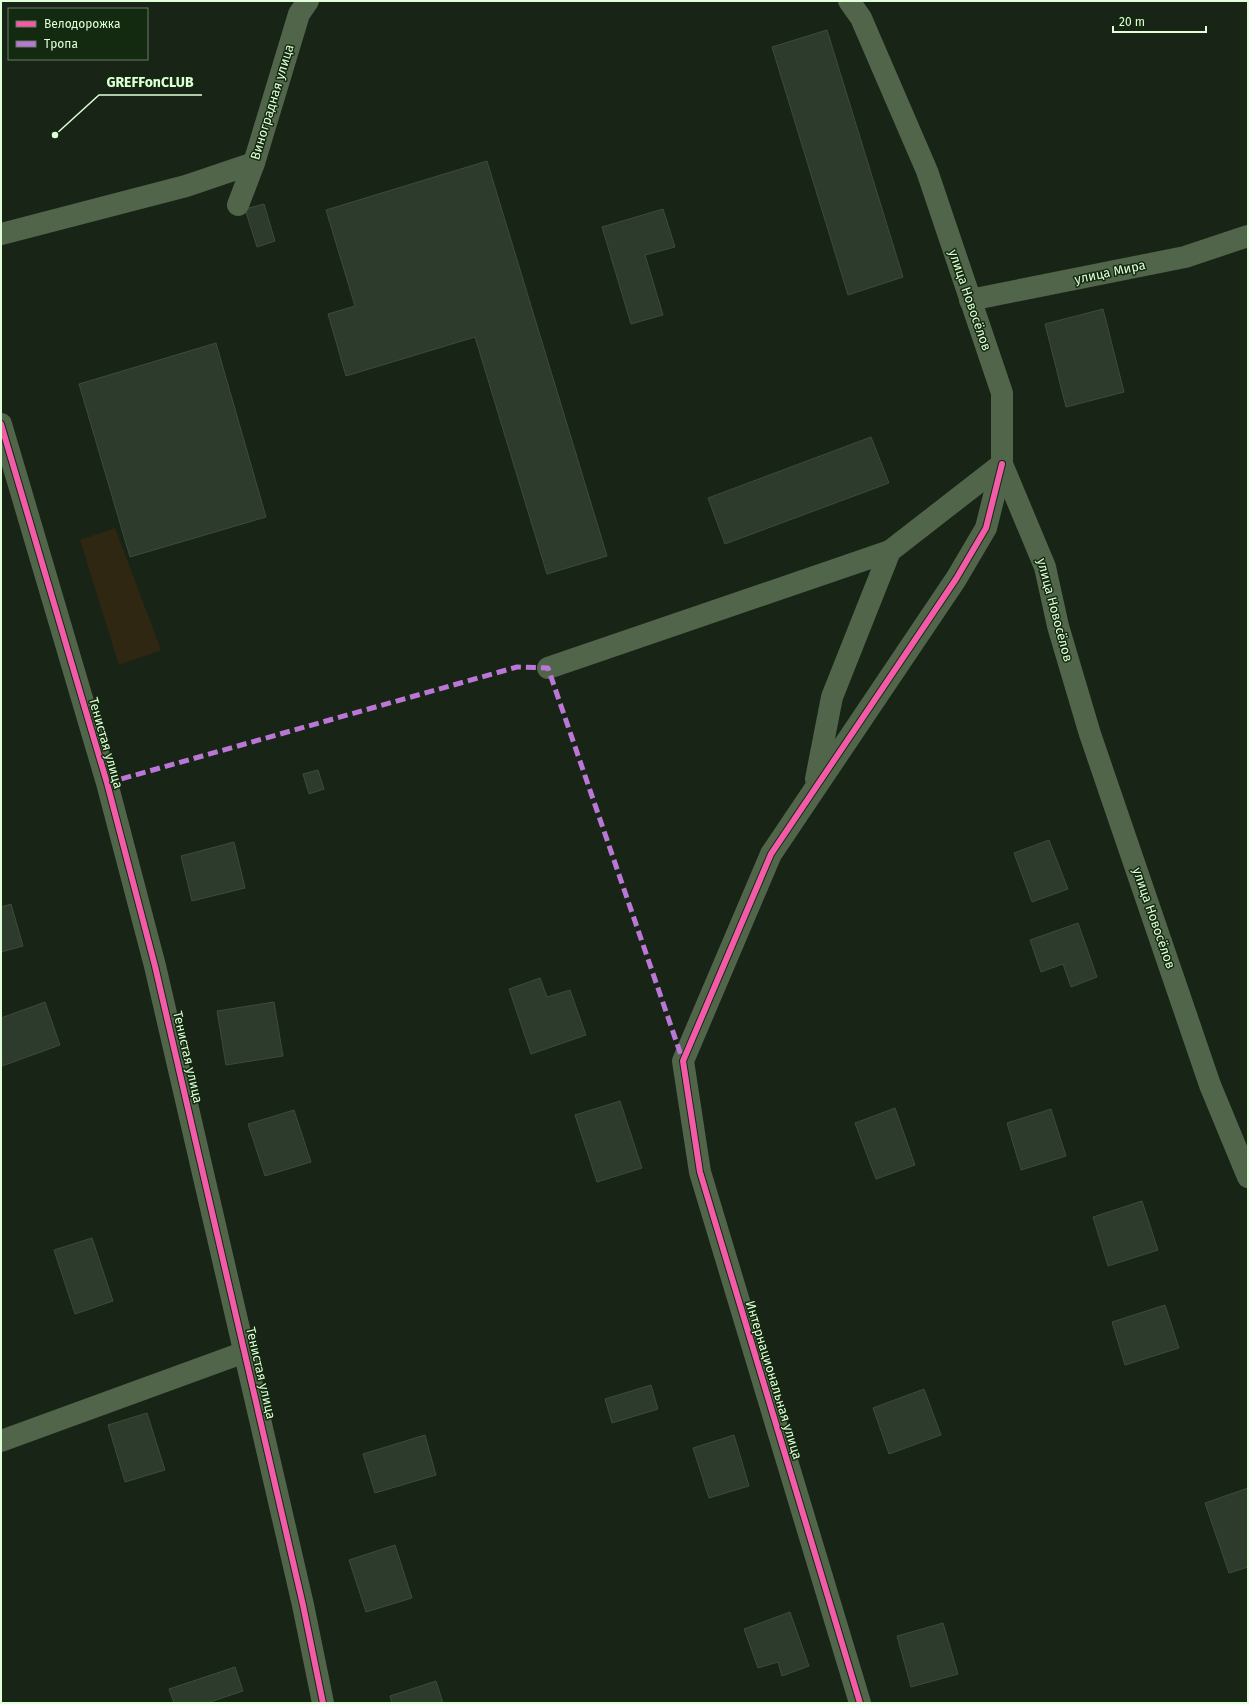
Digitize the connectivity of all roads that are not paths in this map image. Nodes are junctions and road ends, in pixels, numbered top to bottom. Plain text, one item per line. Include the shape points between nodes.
1 (308, 1) edge
2 (849, 1) edge
3 (254, 163) junction
4 (238, 205) dead end
5 (1, 234) edge
6 (1248, 236) edge
7 (970, 300) junction
8 (1, 424) edge
9 (1002, 464) junction
10 (890, 551) junction
11 (548, 668) dead end
12 (814, 789) junction
13 (1248, 1177) edge
14 (245, 1352) junction
15 (1, 1441) edge
16 (323, 1703) edge
17 (860, 1703) edge

1 - 3 street, Виноградная улица via 299,14
2 - 7 street, улица Новосёлов via 861,18 927,171
3 - 4 street, Виноградная улица
3 - 5 street via 186,186
6 - 7 street, улица Мира via 1185,256
7 - 9 street, улица Новосёлов via 1002,393
8 - 14 street, Тенистая улица via 107,783 157,974
9 - 10 street
9 - 12 street via 986,528 956,579
9 - 13 street, улица Новосёлов via 1045,566 1058,626 1090,734 1210,1085
10 - 11 street
10 - 12 street via 832,697
12 - 17 street, Интернациональная улица via 771,854 683,1061 700,1172
14 - 15 street
14 - 16 street, Тенистая улица via 302,1597

